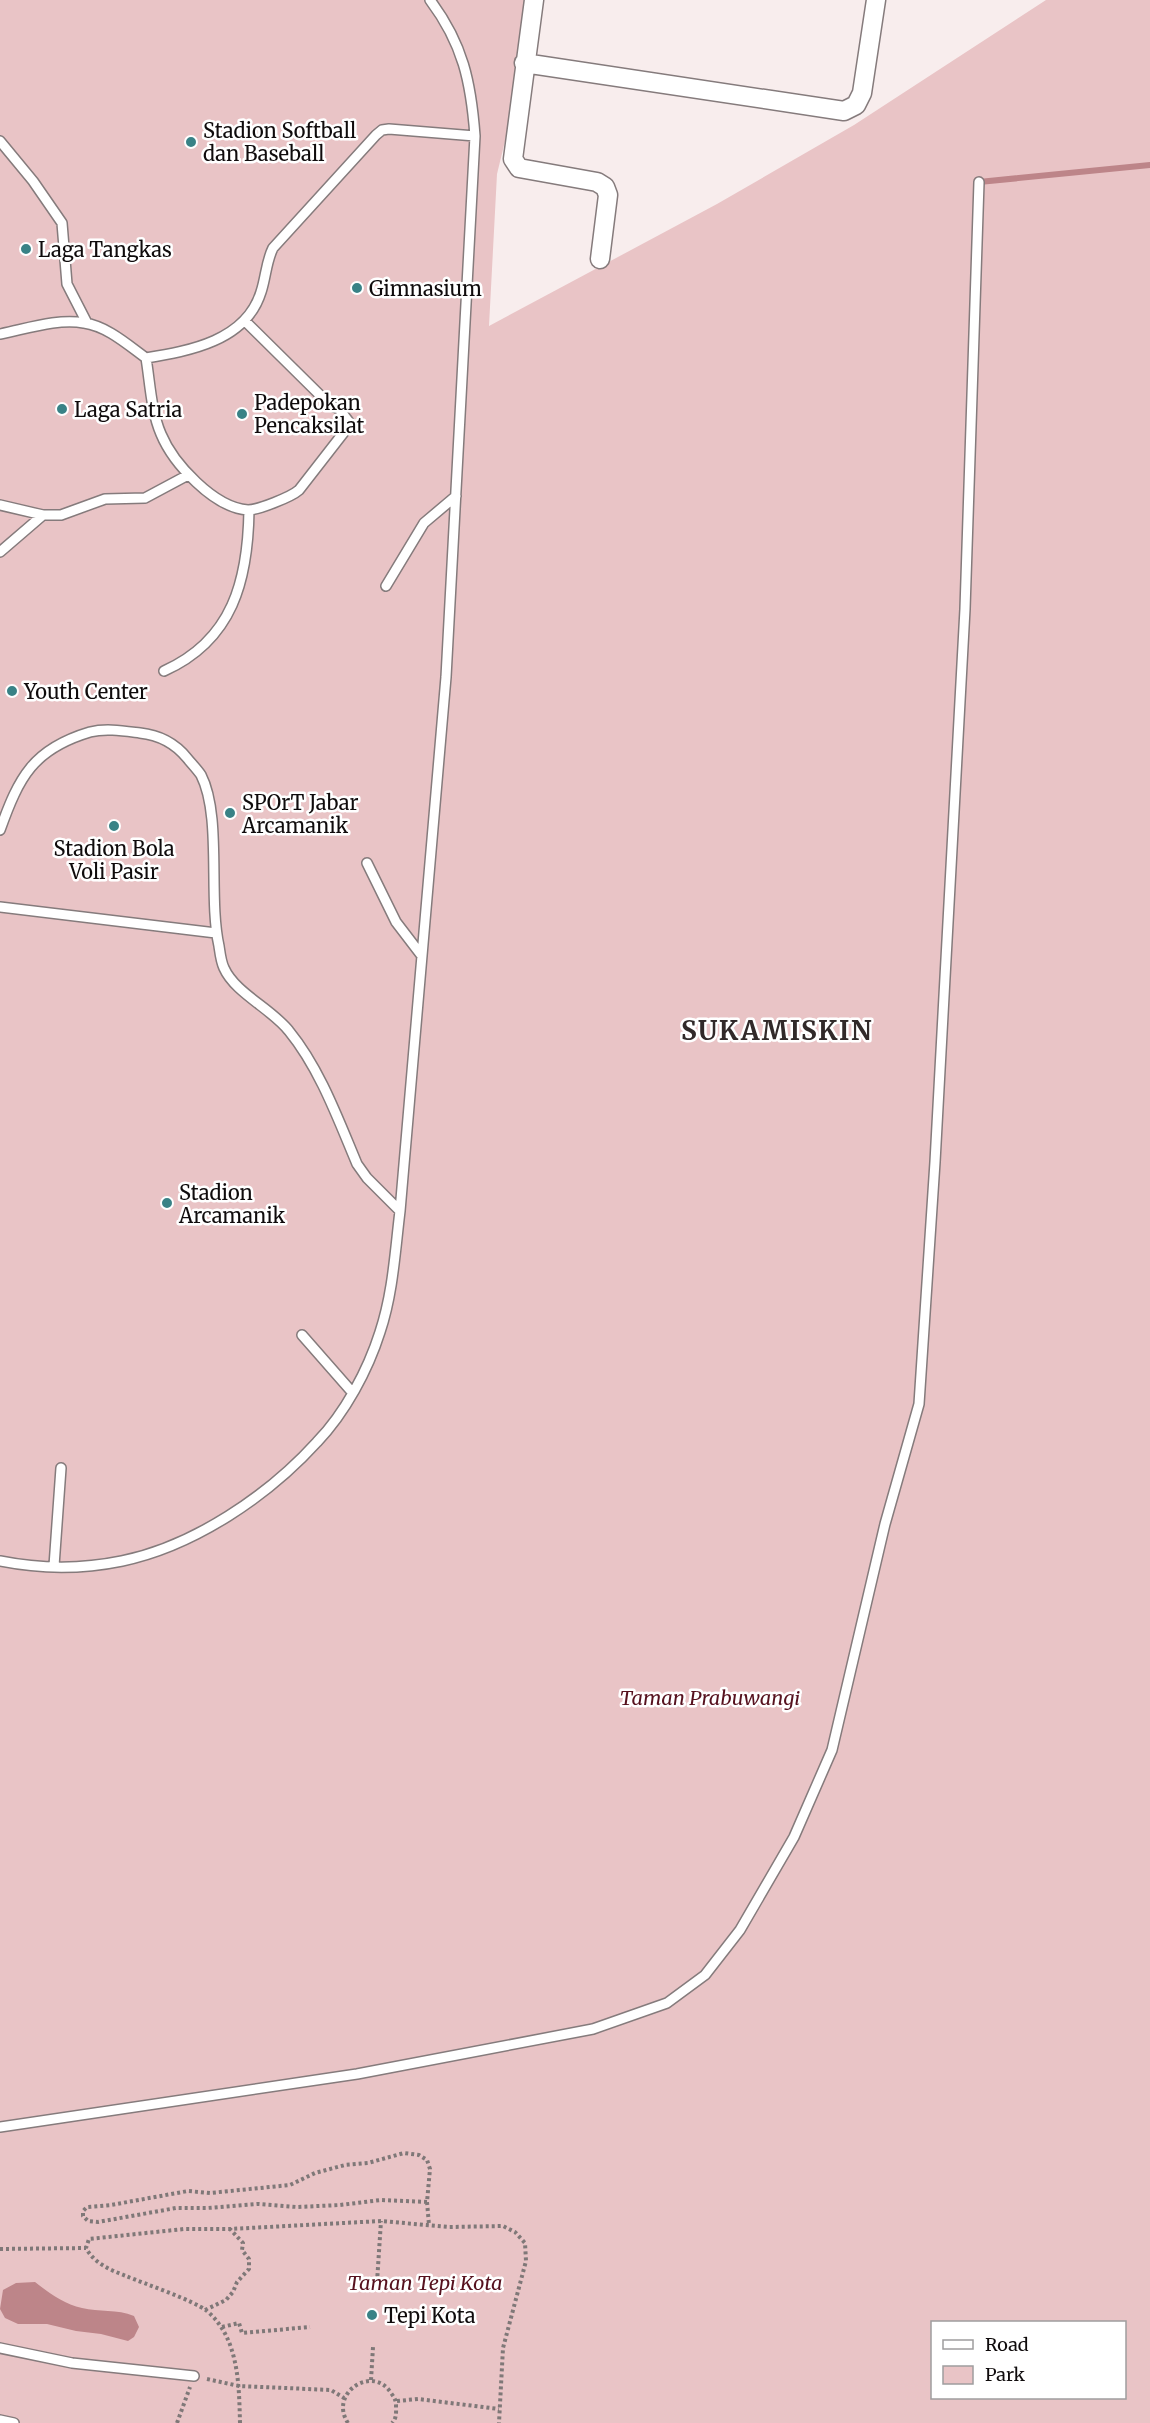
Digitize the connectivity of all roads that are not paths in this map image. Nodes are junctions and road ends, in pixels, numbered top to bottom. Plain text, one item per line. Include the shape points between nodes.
1 (430, 0) edge
2 (534, 0) edge
3 (876, 0) edge
4 (524, 63) junction
5 (475, 136) junction
6 (0, 141) edge
7 (979, 182) dead end
8 (600, 259) dead end
9 (245, 321) junction
10 (87, 323) junction
11 (0, 334) edge
12 (146, 358) junction
13 (188, 475) junction
14 (456, 496) junction
15 (0, 505) edge
16 (249, 510) junction
17 (43, 515) junction
18 (0, 552) edge
19 (386, 586) dead end
20 (164, 671) dead end
21 (0, 830) edge
22 (367, 863) dead end
23 (0, 907) edge
24 (216, 933) junction
25 (422, 956) junction
26 (400, 1211) junction
27 (302, 1335) dead end
28 (352, 1392) junction
29 (61, 1468) dead end
30 (0, 1561) edge
31 (54, 1566) junction
32 (0, 2127) edge
33 (0, 2348) edge
34 (194, 2376) road end
35 (0, 2420) edge
36 (14, 2423) edge

1 - 5 lane via 447,23 462,56
2 - 4 street
3 - 4 street via 862,93 856,105 844,111
4 - 8 street via 515,165 605,187 608,195
5 - 9 lane via 382,130 273,248 261,292
5 - 14 lane
6 - 10 lane via 62,223 67,284
7 - 32 lane via 965,609 919,1404 885,1524 832,1750 794,1837 740,1930 705,1975 667,2003 593,2029 357,2074
9 - 12 lane via 201,346
9 - 16 lane via 349,422 299,490 290,497
10 - 11 lane
10 - 12 lane via 122,340
12 - 13 lane via 160,432 170,453
13 - 16 lane via 221,500
13 - 17 lane via 146,498 105,499 68,513
14 - 19 lane via 424,523
14 - 25 lane via 446,677
15 - 17 lane
16 - 20 lane via 245,565 230,609 209,642 182,663
17 - 18 lane
21 - 24 lane via 23,776 52,749 97,730 166,739 201,775 208,796
22 - 25 lane via 396,922
23 - 24 lane
24 - 26 lane via 224,968 232,981 300,1044 357,1164
25 - 26 lane
26 - 28 lane via 391,1286 380,1333
27 - 28 lane
28 - 31 lane via 318,1442 239,1510 186,1538 124,1561 87,1567
29 - 31 lane
30 - 31 lane
33 - 34 lane via 72,2363
35 - 36 lane

